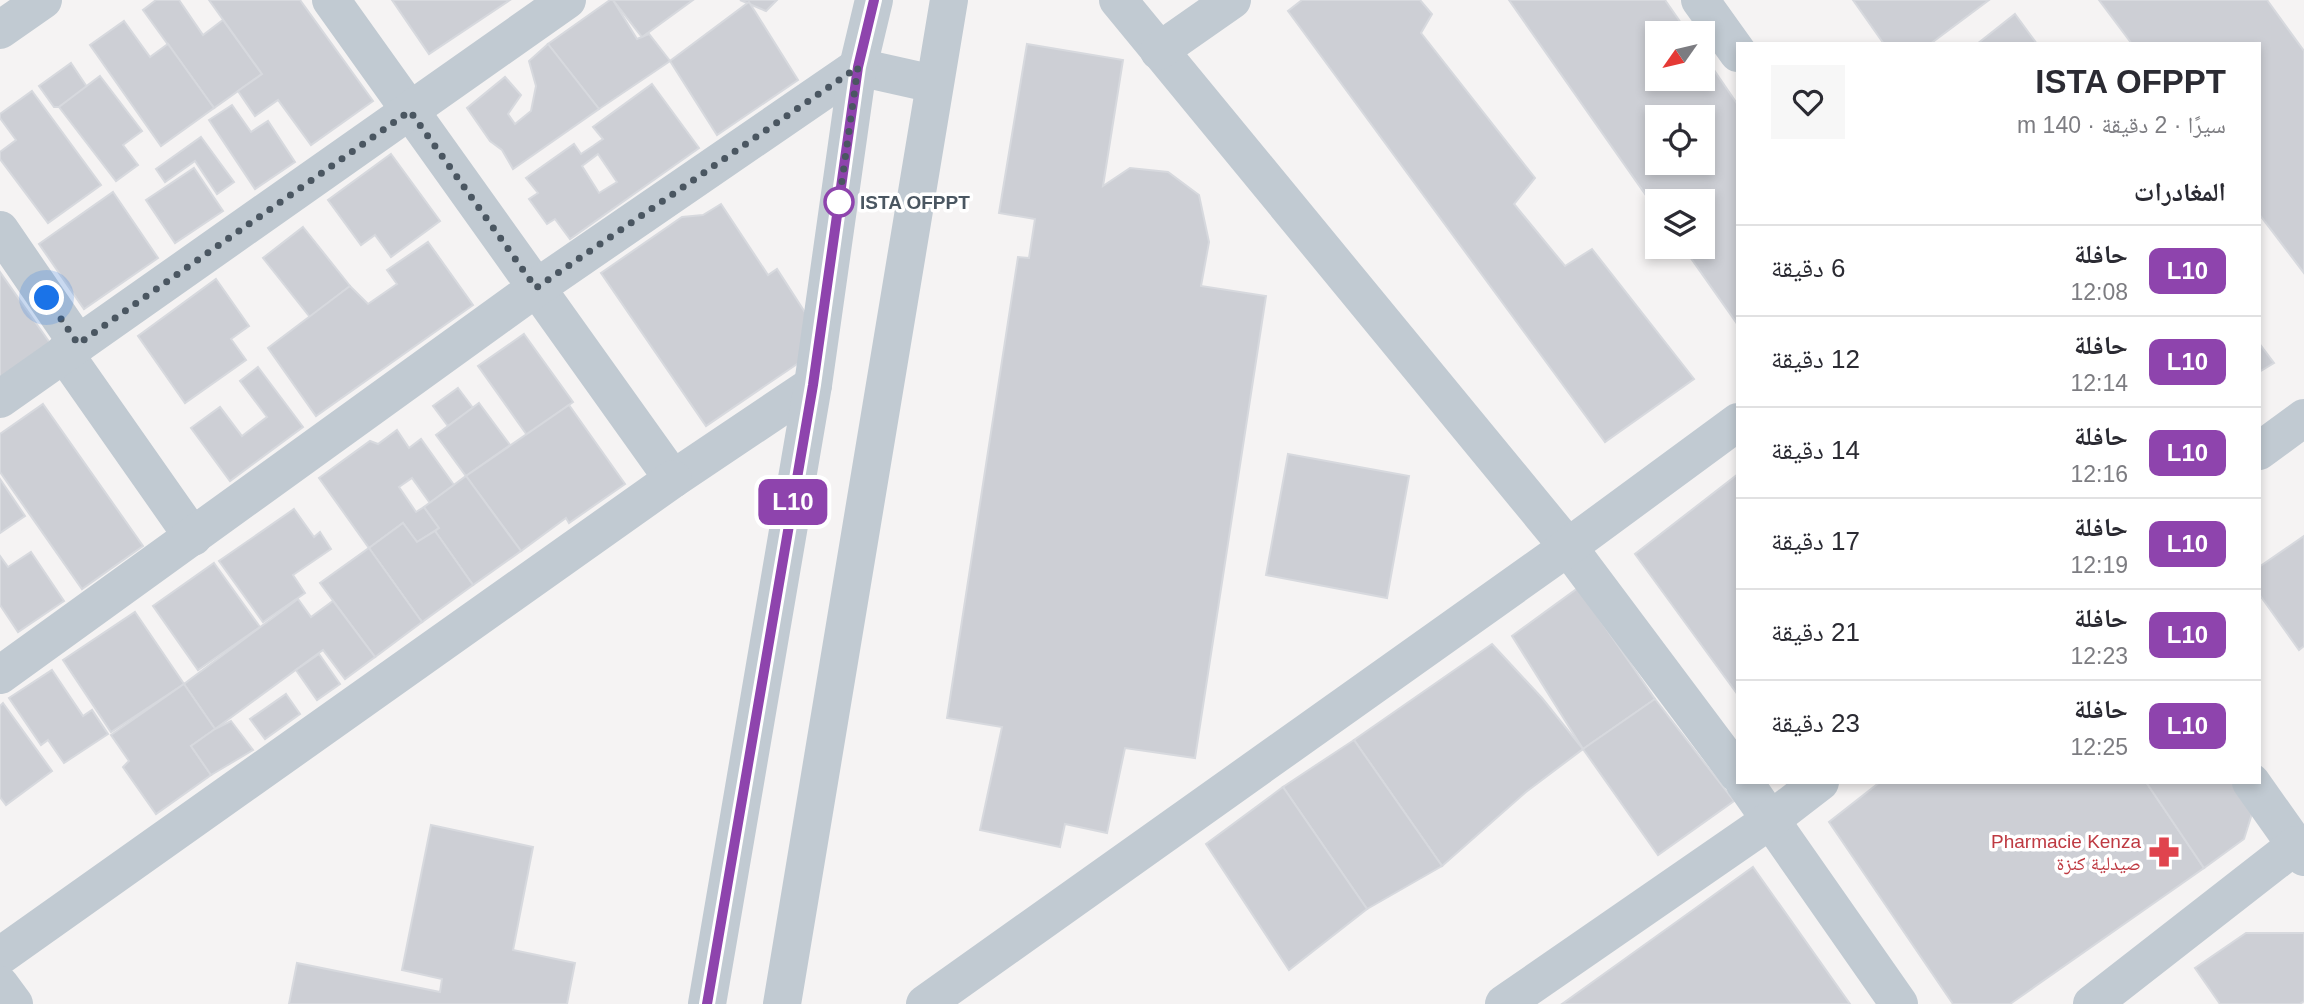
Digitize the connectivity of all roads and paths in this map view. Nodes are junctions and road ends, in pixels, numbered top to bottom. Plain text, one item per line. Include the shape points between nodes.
1 (43, 0) edge
2 (331, 0) edge
3 (567, 0) edge
4 (874, 0) edge
5 (948, 0) edge
6 (1118, 0) edge
7 (1232, 0) edge
8 (1700, 0) edge
9 (0, 30) edge
10 (1736, 50) edge
11 (1159, 51) junction
12 (858, 67) junction
13 (934, 84) junction
14 (410, 111) junction
15 (0, 230) edge
16 (536, 288) junction
17 (71, 349) junction
18 (813, 385) junction
19 (0, 400) edge
20 (2304, 418) edge
21 (1736, 423) edge
22 (2261, 450) edge
23 (673, 479) junction
24 (193, 537) junction
25 (1568, 547) junction
26 (0, 675) edge
27 (1736, 771) edge
28 (1746, 784) edge
29 (1817, 784) edge
30 (2252, 784) edge
31 (1772, 819) junction
32 (2300, 851) edge
33 (0, 956) edge
34 (0, 985) edge
35 (14, 1004) edge
36 (708, 1004) edge
37 (782, 1004) edge
38 (925, 1004) edge
39 (1504, 1004) edge
40 (1899, 1004) edge
41 (2092, 1004) edge

1 - 9 street
2 - 14 street
3 - 14 street
4 - 12 street
5 - 13 street
6 - 11 street
7 - 11 street
8 - 10 street
11 - 25 street
12 - 13 street
12 - 16 street
12 - 18 street
13 - 37 street
14 - 16 street
14 - 17 street
15 - 17 street
16 - 23 street
16 - 24 street
17 - 19 street
17 - 24 street
18 - 23 street
18 - 36 street
20 - 22 street
21 - 25 street
23 - 33 street
24 - 26 street
25 - 27 street
25 - 38 street
28 - 31 street
29 - 31 street
30 - 32 street
31 - 39 street
31 - 40 street
32 - 41 street
34 - 35 street

